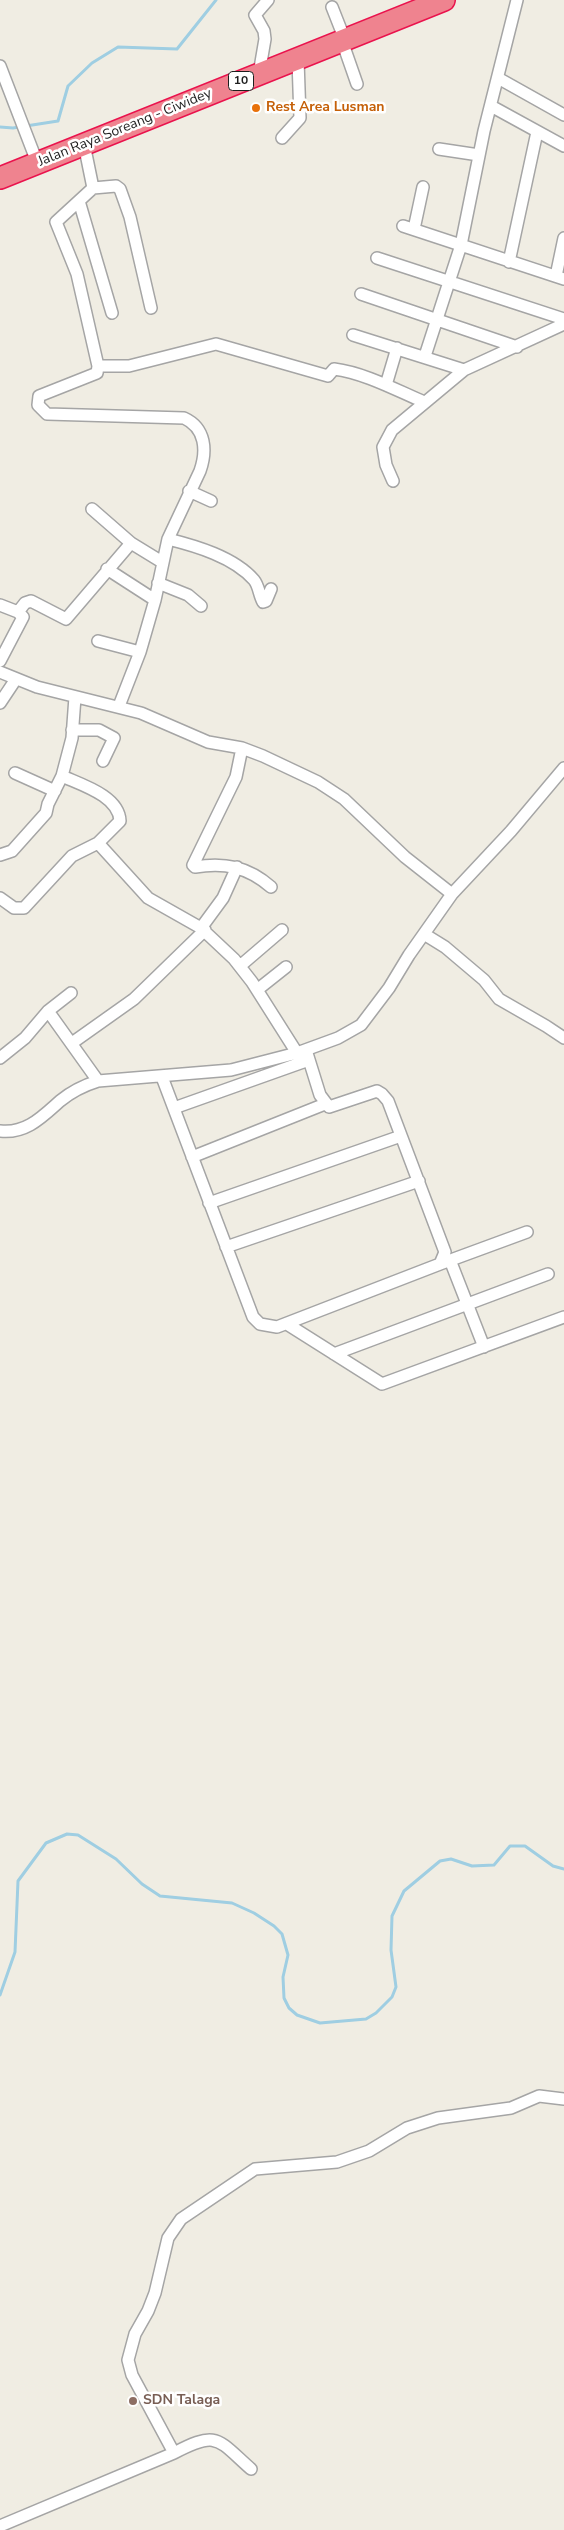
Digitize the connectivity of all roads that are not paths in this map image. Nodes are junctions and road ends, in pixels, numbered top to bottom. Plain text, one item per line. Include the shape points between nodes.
1 (268, 0) edge
2 (444, 0) edge
3 (517, 0) edge
4 (332, 7) dead end
5 (343, 41) junction
6 (298, 60) junction
7 (0, 66) edge
8 (259, 74) junction
9 (498, 78) junction
10 (357, 84) dead end
11 (491, 106) junction
12 (563, 113) edge
13 (537, 132) junction
14 (282, 138) dead end
15 (84, 144) junction
16 (564, 146) edge
17 (439, 149) dead end
18 (479, 155) junction
19 (37, 162) junction
20 (0, 178) edge
21 (423, 187) dead end
22 (93, 188) junction
23 (79, 201) junction
24 (564, 238) edge
25 (461, 246) junction
26 (377, 258) dead end
27 (508, 262) junction
28 (560, 277) edge
29 (450, 281) junction
30 (361, 294) dead end
31 (151, 308) dead end
32 (112, 312) dead end
33 (564, 319) edge
34 (436, 320) junction
35 (564, 324) edge
36 (353, 335) dead end
37 (517, 347) junction
38 (397, 348) junction
39 (425, 356) junction
40 (98, 366) junction
41 (464, 370) junction
42 (386, 385) junction
43 (424, 402) junction
44 (393, 481) dead end
45 (189, 491) junction
46 (211, 501) dead end
47 (92, 509) dead end
48 (168, 539) junction
49 (132, 543) junction
50 (162, 562) junction
51 (108, 569) junction
52 (158, 584) junction
53 (271, 589) dead end
54 (155, 600) junction
55 (0, 605) edge
56 (201, 606) dead end
57 (18, 612) junction
58 (98, 641) dead end
59 (140, 652) junction
60 (0, 661) edge
61 (0, 672) edge
62 (16, 679) junction
63 (75, 696) junction
64 (0, 703) edge
65 (119, 706) junction
66 (72, 730) junction
67 (242, 748) junction
68 (103, 761) dead end
69 (564, 768) edge
70 (15, 773) dead end
71 (62, 776) junction
72 (55, 791) junction
73 (98, 843) junction
74 (0, 855) edge
75 (236, 867) junction
76 (271, 887) dead end
77 (452, 894) junction
78 (0, 898) edge
79 (203, 929) junction
80 (282, 930) dead end
81 (424, 934) junction
82 (240, 966) junction
83 (286, 967) dead end
84 (257, 990) junction
85 (71, 993) dead end
86 (48, 1011) junction
87 (564, 1038) edge
88 (72, 1043) junction
89 (304, 1054) junction
90 (0, 1058) edge
91 (162, 1077) junction
92 (98, 1081) junction
93 (324, 1104) junction
94 (174, 1108) junction
95 (0, 1131) edge
96 (401, 1136) junction
97 (192, 1157) junction
98 (419, 1181) junction
99 (210, 1203) junction
100 (527, 1232) dead end
101 (226, 1247) junction
102 (445, 1262) junction
103 (548, 1274) dead end
104 (468, 1304) junction
105 (564, 1317) edge
106 (287, 1324) junction
107 (484, 1347) junction
108 (334, 1354) junction
109 (564, 2099) edge
110 (174, 2453) junction
111 (251, 2469) dead end
112 (0, 2526) edge

1 - 8 street via 255,15 265,38
2 - 5 highway, Jalan Raya Soreang - Ciwidey / 10
3 - 9 street
4 - 5 street
5 - 6 highway, Jalan Raya Soreang - Ciwidey / 10
5 - 10 street
6 - 8 highway, Jalan Raya Soreang - Ciwidey / 10
6 - 14 street via 300,118
7 - 19 street
8 - 15 highway, Jalan Raya Soreang - Ciwidey / 10
9 - 11 street
9 - 12 street
11 - 13 street
11 - 18 street
13 - 16 street
13 - 27 street
15 - 19 highway, Jalan Raya Soreang - Ciwidey / 10
15 - 22 street
17 - 18 street
18 - 25 street
19 - 20 highway, Jalan Raya Soreang - Ciwidey / 10
21 - 25 street via 409,227
22 - 23 street
22 - 31 street via 116,186 120,190 130,217
23 - 32 street
23 - 40 street via 58,219 56,225 77,274
24 - 28 street
25 - 27 street
25 - 29 street
26 - 29 street
27 - 28 street
29 - 33 street
29 - 34 street
30 - 34 street
34 - 37 street
34 - 39 street
35 - 37 street
36 - 38 street
37 - 41 street
38 - 39 street
38 - 42 street
39 - 41 street
40 - 42 street via 129,366 216,344 328,376 338,369
40 - 45 street via 94,375 39,396 38,405 43,412 52,415 179,418 190,421 202,436 204,460
41 - 43 street
42 - 43 street
43 - 44 street via 386,438 383,447 386,466
45 - 46 street
45 - 48 street
47 - 49 street
48 - 50 street
48 - 53 street via 204,548 225,559 253,580 263,602
49 - 50 street
49 - 51 street
50 - 52 street
51 - 54 street
51 - 57 street via 66,620 31,601 24,603
52 - 54 street
52 - 56 street via 188,595
54 - 59 street
55 - 57 street
57 - 60 street via 22,619
58 - 59 street
59 - 65 street
61 - 62 street
62 - 63 street
62 - 64 street
63 - 65 street
63 - 66 street
65 - 67 street via 208,742
66 - 68 street via 99,730 114,738
66 - 71 street
67 - 75 street via 236,777 192,865
67 - 77 street via 318,782 344,799 405,857
69 - 77 street
70 - 72 street
71 - 72 street
71 - 73 street via 96,791 114,806 120,821
72 - 74 street via 45,816 12,851
73 - 78 street via 72,856 24,908 14,908
73 - 79 street via 148,898
75 - 76 street via 252,873
75 - 79 street via 223,898
77 - 81 street
79 - 82 street
79 - 88 street via 134,999
80 - 82 street
81 - 87 street via 484,980 499,1000
81 - 89 street via 361,1025
82 - 84 street
83 - 84 street
84 - 89 street
85 - 86 street
86 - 88 street
86 - 90 street via 25,1038
88 - 92 street
89 - 91 street via 231,1070
89 - 93 street
89 - 94 street
91 - 92 street
91 - 94 street
92 - 95 street via 62,1100 32,1125 9,1132
93 - 96 street via 338,1106 368,1093 382,1094 388,1101
93 - 97 street
94 - 97 street
96 - 98 street
96 - 99 street
97 - 99 street
98 - 101 street
98 - 102 street via 443,1245
99 - 101 street
100 - 102 street
101 - 106 street via 253,1317 268,1327
102 - 104 street
102 - 106 street
103 - 104 street
104 - 107 street
104 - 108 street
105 - 107 street
106 - 108 street
107 - 108 street via 382,1384
109 - 110 street via 540,2096 510,2108 438,2118 407,2128 369,2151 337,2162 255,2169 181,2219 168,2238 155,2292 135,2334 128,2360 132,2375
110 - 111 street via 200,2440 215,2440
110 - 112 street

